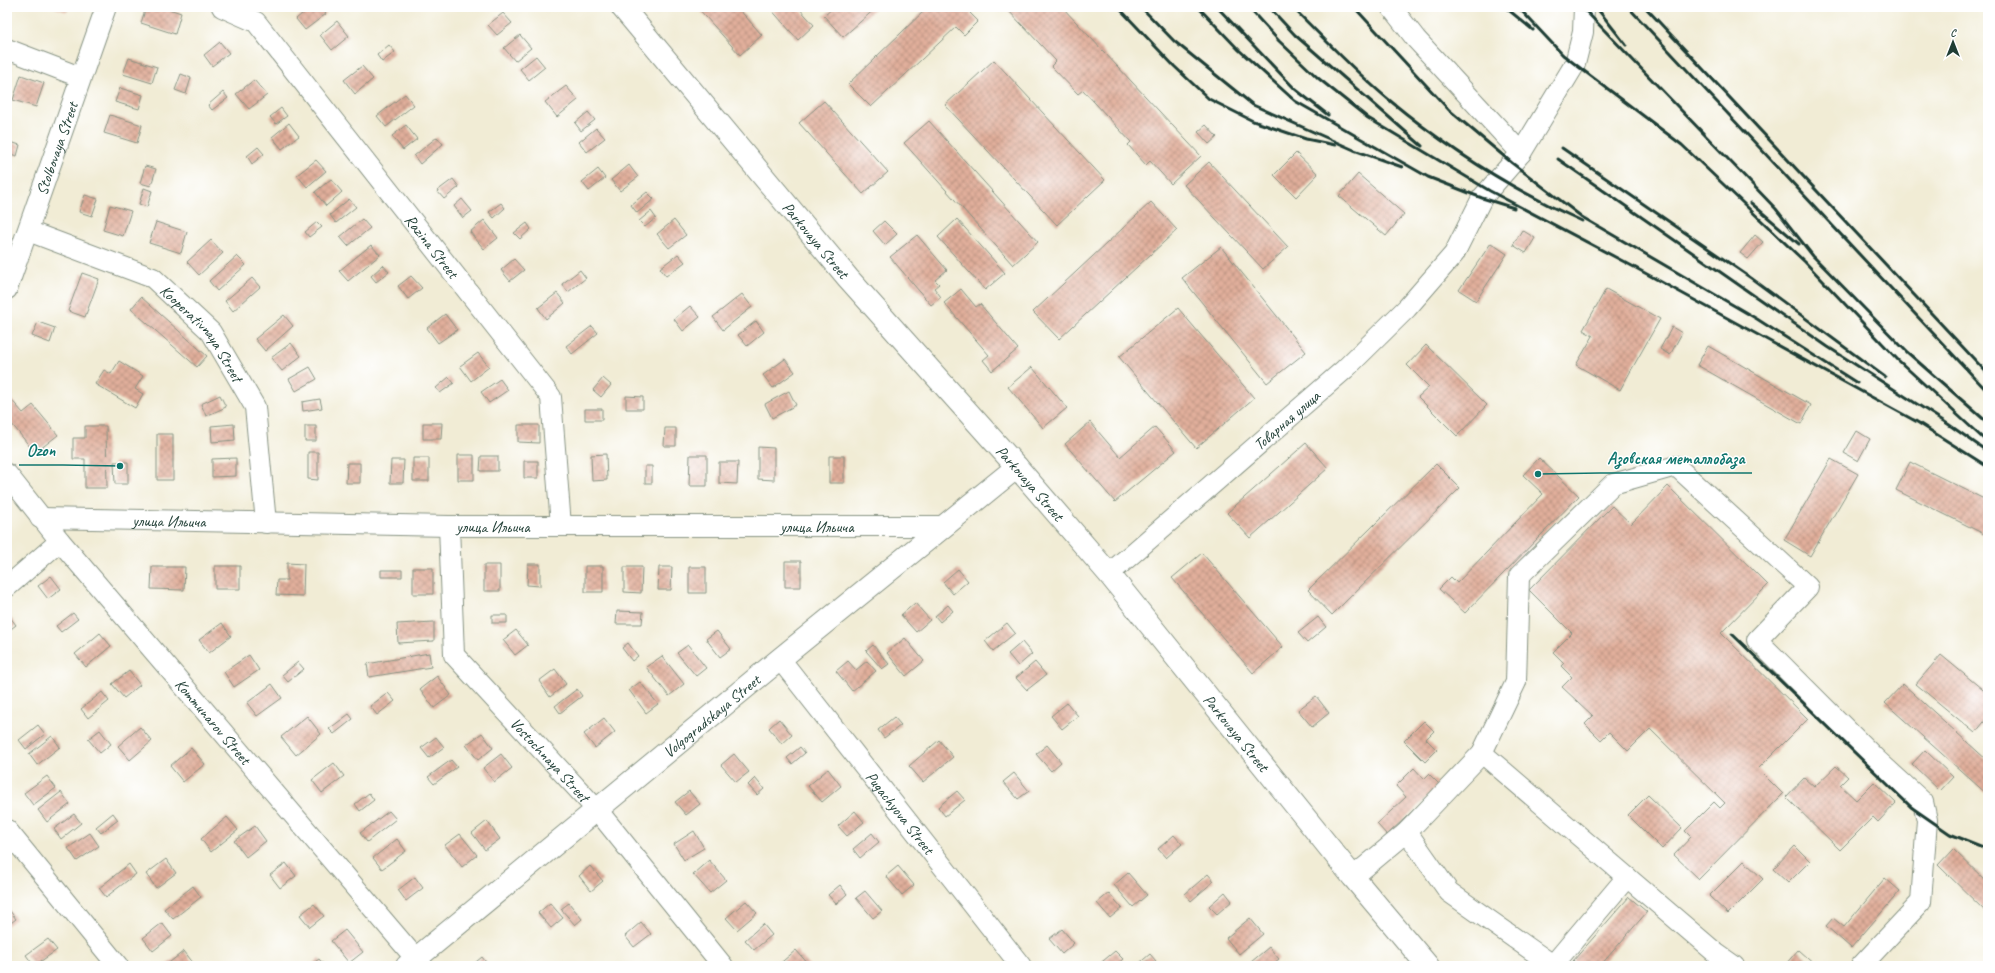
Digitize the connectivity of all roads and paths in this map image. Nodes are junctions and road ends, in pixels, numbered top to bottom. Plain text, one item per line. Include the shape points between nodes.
1 (106, 7) edge
2 (222, 7) edge
3 (622, 7) edge
4 (1391, 7) edge
5 (1584, 7) edge
6 (7, 49) edge
7 (80, 77) junction
8 (1521, 153) junction
9 (28, 231) junction
10 (7, 289) edge
11 (1017, 468) junction
12 (7, 474) edge
13 (40, 518) junction
14 (266, 523) junction
15 (449, 526) junction
16 (561, 526) junction
17 (945, 526) junction
18 (60, 541) junction
19 (1109, 574) junction
20 (7, 587) edge
21 (780, 659) junction
22 (1482, 753) junction
23 (598, 811) junction
24 (7, 830) edge
25 (1407, 832) junction
26 (1353, 877) junction
27 (1627, 877) junction
28 (415, 963) edge
29 (1554, 965) edge
30 (118, 966) edge
31 (723, 966) edge
32 (1021, 966) edge
33 (1428, 966) edge
34 (1734, 966) edge
35 (1861, 966) edge

1 - 7 street, Stolbovaya Street
2 - 16 street, Razina Street via 256,22 551,397
3 - 11 main road, Parkovaya Street via 848,278
4 - 8 street via 1416,39
5 - 8 street, Товарная улица via 1583,32 1575,64
6 - 7 street
7 - 9 street, Stolbovaya Street
8 - 19 street, Товарная улица via 1482,198 1454,254 1407,308 1345,369
9 - 10 street, Stolbovaya Street
9 - 14 street, Kooperativnaya Street via 153,278 211,332 255,408
11 - 17 main road, Volgogradskaya Street
11 - 19 main road, Parkovaya Street
12 - 13 street, Kommunarov Street
13 - 14 street, улица Ильича
13 - 18 street, Kommunarov Street
14 - 15 street, улица Ильича
15 - 16 street, улица Ильича
15 - 23 street, Vostochnaya Street via 454,655
16 - 17 street, улица Ильича
17 - 21 main road, Volgogradskaya Street
18 - 20 street
18 - 28 street, Kommunarov Street
19 - 26 main road, Parkovaya Street
21 - 23 main road, Volgogradskaya Street
21 - 32 street, Pugachyova Street
22 - 25 street
22 - 27 street
22 - 35 street via 1516,682 1519,576 1613,484 1676,466 1808,587 1757,640 1877,760 1923,802 1927,820 1921,902
23 - 28 main road, Volgogradskaya Street
23 - 31 street, Vostochnaya Street
24 - 30 street
25 - 26 street
25 - 29 street via 1449,892
26 - 33 main road, Parkovaya Street
27 - 29 street
27 - 34 street

